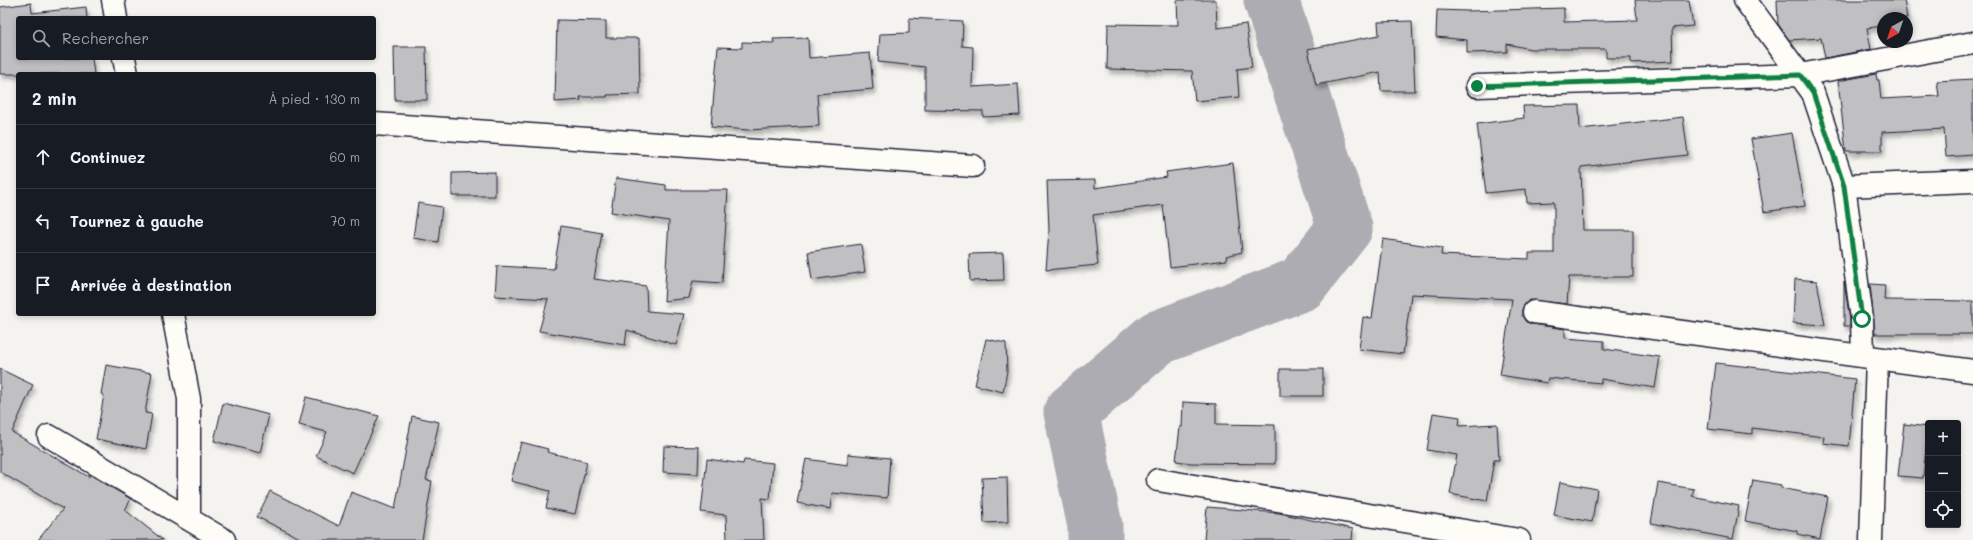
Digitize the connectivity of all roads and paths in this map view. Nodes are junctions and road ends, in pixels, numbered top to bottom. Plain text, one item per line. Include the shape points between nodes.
1 (113, 0) edge
2 (1745, 0) edge
3 (116, 16) edge
4 (1973, 43) edge
5 (124, 60) edge
6 (127, 72) edge
7 (1800, 75) junction
8 (1477, 86) dead end
9 (376, 124) edge
10 (973, 166) dead end
11 (1973, 181) edge
12 (1844, 186) junction
13 (1534, 312) dead end
14 (173, 316) edge
15 (1870, 357) junction
16 (1973, 371) edge
17 (49, 436) dead end
18 (1158, 480) dead end
19 (189, 518) junction
20 (224, 540) edge
21 (1519, 540) edge
22 (1870, 540) edge

1 - 3 street
2 - 7 street
4 - 7 street
5 - 6 street
7 - 8 street
7 - 12 street via 1813,93
9 - 10 street
11 - 12 street
12 - 15 street via 1862,319
13 - 15 street
14 - 19 street via 189,399
15 - 16 street
15 - 22 street
17 - 19 street
18 - 21 street
19 - 20 street

